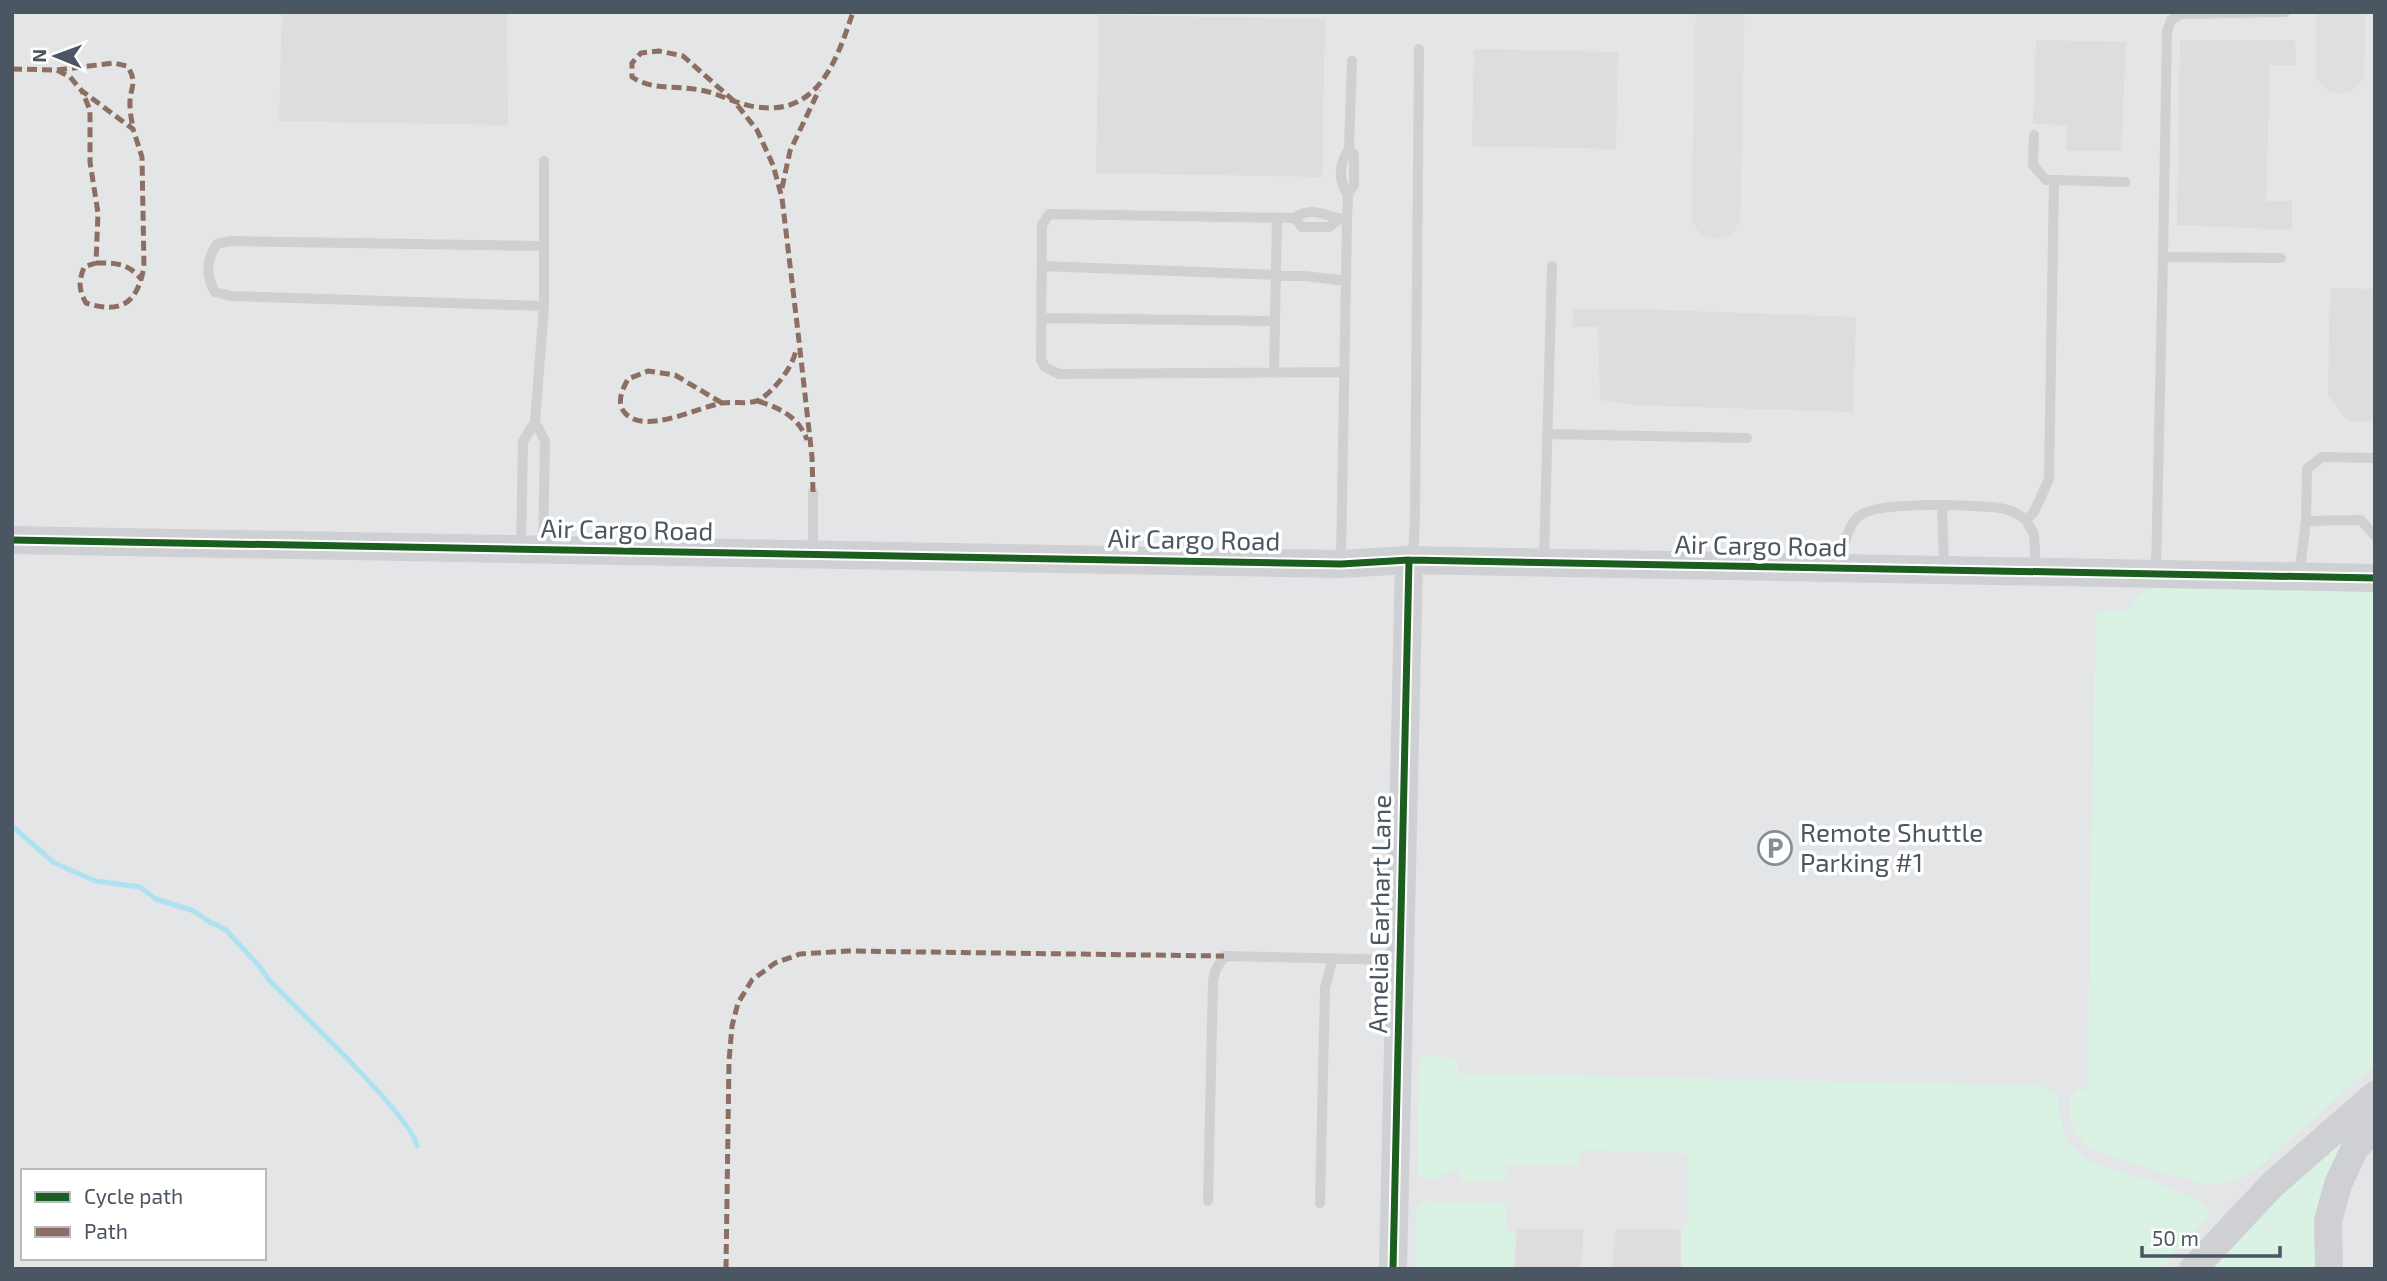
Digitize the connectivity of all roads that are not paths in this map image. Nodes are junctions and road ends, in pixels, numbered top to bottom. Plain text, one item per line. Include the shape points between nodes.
1 (2285, 12) edge
2 (1419, 49) dead end
3 (1352, 61) dead end
4 (2034, 135) dead end
5 (544, 161) dead end
6 (2054, 180) junction
7 (2125, 182) dead end
8 (1277, 218) junction
9 (1343, 219) junction
10 (543, 246) junction
11 (2163, 257) junction
12 (2281, 258) dead end
13 (1042, 266) junction
14 (1552, 266) dead end
15 (1277, 275) junction
16 (1346, 281) junction
17 (544, 306) junction
18 (1042, 318) junction
19 (1275, 321) junction
20 (1344, 372) junction
21 (1274, 373) junction
22 (535, 422) junction
23 (1547, 434) junction
24 (1747, 438) dead end
25 (2375, 458) edge
26 (813, 492) dead end
27 (1942, 506) junction
28 (2026, 520) junction
29 (2306, 521) junction
30 (2375, 536) edge
31 (12, 540) edge
32 (532, 549) junction
33 (813, 554) junction
34 (1409, 560) junction
35 (1544, 563) junction
36 (1341, 564) junction
37 (1837, 568) junction
38 (1944, 570) junction
39 (2036, 572) junction
40 (2156, 574) junction
41 (2299, 576) junction
42 (2375, 578) edge
43 (1333, 958) junction
44 (1400, 960) junction
45 (2375, 1095) edge
46 (2375, 1127) edge
47 (1208, 1201) dead end
48 (1320, 1203) dead end
49 (1394, 1269) edge
50 (2193, 1269) edge
51 (2329, 1269) edge

1 - 11 lane via 2181,14 2171,20 2167,32
2 - 34 lane via 1415,516
3 - 9 lane via 1349,149 1354,185
4 - 6 lane via 2033,164 2046,180
5 - 10 lane
6 - 7 lane
6 - 28 lane via 2049,479
8 - 9 lane via 1328,213
8 - 13 lane via 1049,214 1042,225
8 - 15 lane
9 - 16 lane
10 - 17 lane
10 - 17 lane via 230,241 217,244 208,257 208,280 215,292 231,296
11 - 12 lane
11 - 40 lane
13 - 15 lane
13 - 18 lane
14 - 23 lane
15 - 16 lane
15 - 19 lane
16 - 20 lane
17 - 22 lane
18 - 19 lane
18 - 21 lane via 1041,360 1059,374
19 - 21 lane
20 - 21 lane
20 - 36 lane
22 - 32 lane via 545,441
22 - 32 lane via 523,441
23 - 24 lane
23 - 35 lane
25 - 29 lane via 2322,457 2307,469
26 - 33 lane
27 - 28 lane via 1994,507
27 - 37 lane via 1892,506 1857,517
27 - 38 lane
28 - 39 lane via 2034,534
29 - 30 lane via 2361,520
29 - 41 lane
31 - 32 street, Air Cargo Road
32 - 33 street, Air Cargo Road
33 - 36 street, Air Cargo Road
34 - 35 street, Air Cargo Road
34 - 36 street, Air Cargo Road
34 - 44 street, Amelia Earhart Lane
35 - 37 street, Air Cargo Road
37 - 38 street, Air Cargo Road
38 - 39 street, Air Cargo Road
39 - 40 street, Air Cargo Road
40 - 41 street, Air Cargo Road
41 - 42 street, Air Cargo Road
43 - 44 lane
43 - 47 lane via 1224,956 1219,963 1213,981
43 - 48 lane via 1325,988
44 - 49 street, Amelia Earhart Lane
45 - 50 street via 2273,1184
46 - 51 street via 2355,1148 2338,1184 2328,1221

